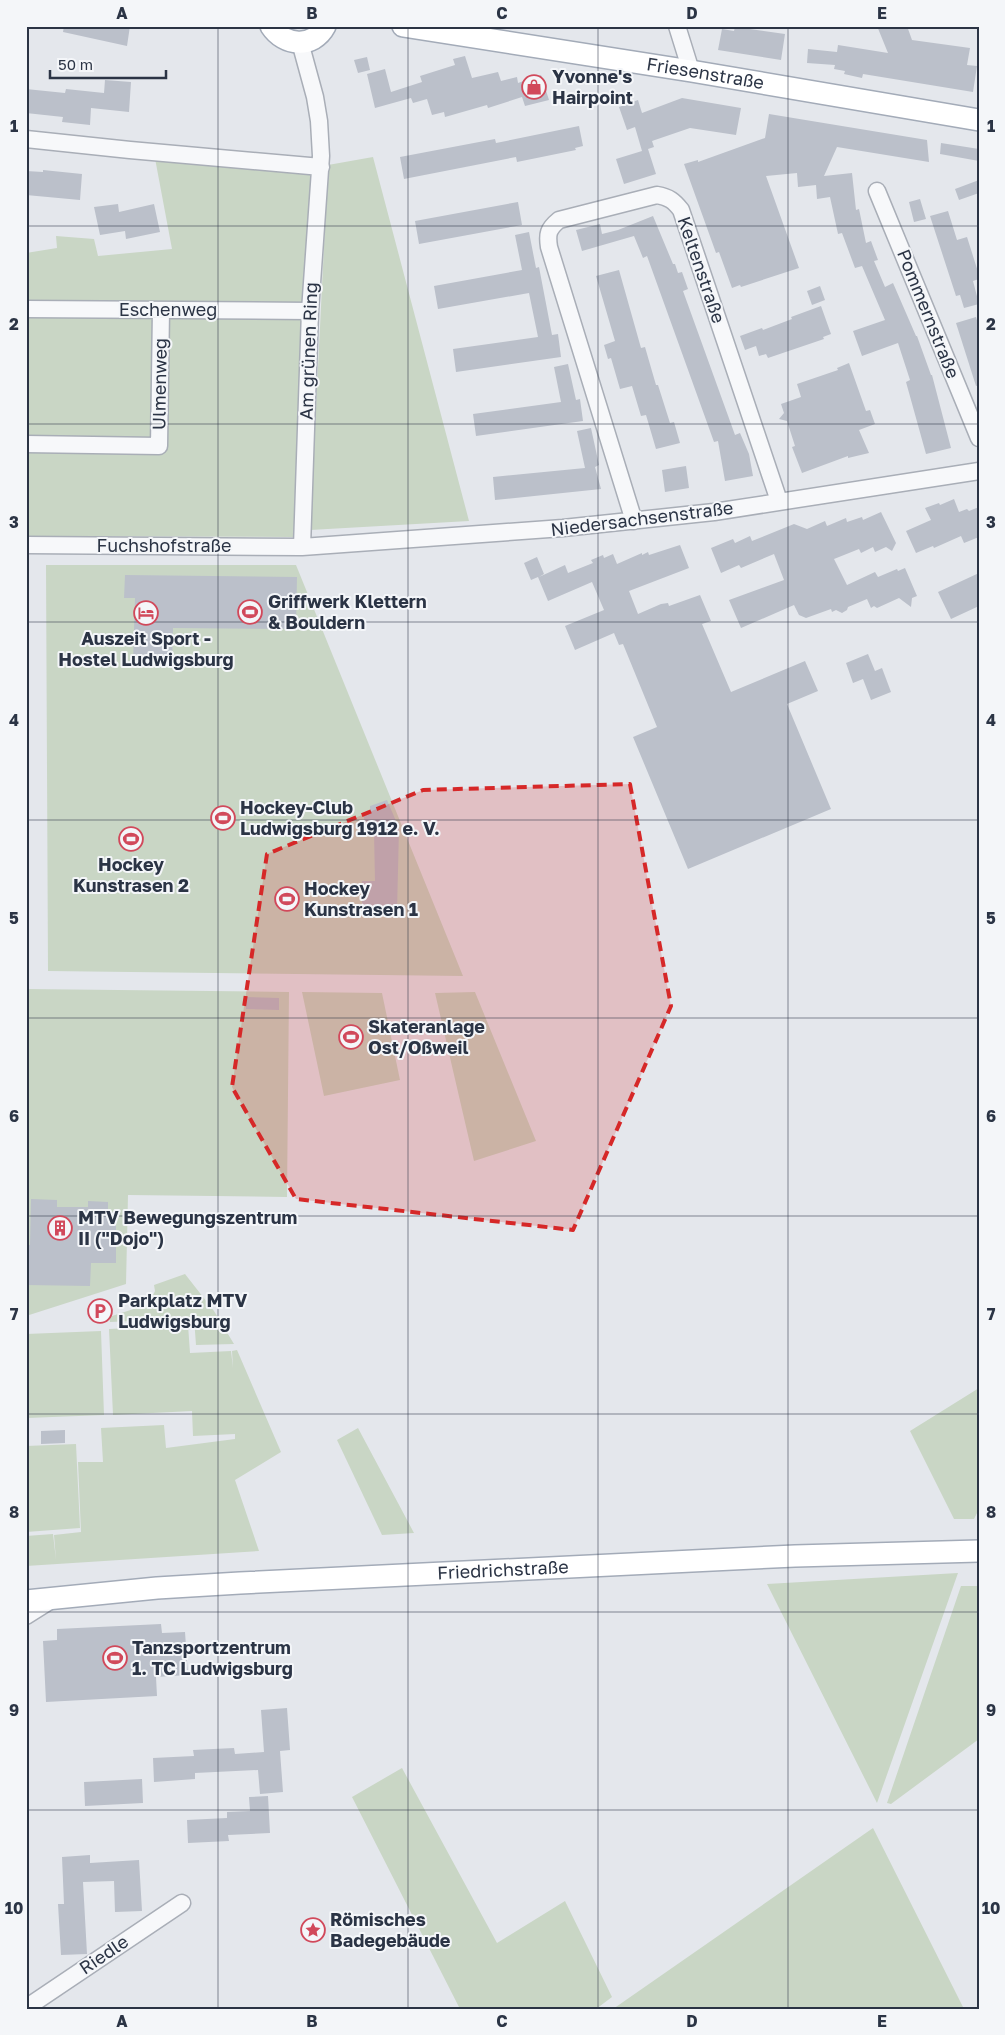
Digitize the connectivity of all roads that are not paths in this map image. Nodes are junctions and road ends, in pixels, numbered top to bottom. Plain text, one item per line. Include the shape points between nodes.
1 (271, 26) edge
2 (325, 26) edge
3 (402, 26) edge
4 (677, 26) edge
5 (300, 42) junction
6 (691, 71) junction
7 (979, 120) edge
8 (26, 139) edge
9 (321, 161) junction
10 (877, 191) dead end
11 (26, 309) edge
12 (161, 310) junction
13 (310, 311) junction
14 (979, 438) edge
15 (26, 444) edge
16 (979, 471) edge
17 (779, 501) junction
18 (634, 521) junction
19 (26, 545) edge
20 (302, 547) junction
21 (979, 1551) edge
22 (53, 1599) junction
23 (26, 1601) edge
24 (26, 1616) edge
25 (182, 1903) dead end
26 (26, 2008) edge

1 - 5 main road via 285,40
2 - 5 main road via 318,36
3 - 6 main road, Friesenstraße
4 - 6 street
5 - 9 street, Am grünen Ring via 315,98
6 - 7 main road, Friesenstraße
8 - 9 street via 130,150
9 - 13 street, Am grünen Ring
10 - 14 street, Pommernstraße
11 - 12 street, Eschenweg
12 - 13 street, Eschenweg
12 - 15 street, Ulmenweg via 159,446
13 - 20 street, Am grünen Ring
16 - 17 street, Niedersachsenstraße
17 - 18 street, Niedersachsenstraße
17 - 18 street, Keltenstraße via 681,210 668,197 658,195 559,220 550,228 547,237
18 - 20 street, Niedersachsenstraße
19 - 20 street, Fuchshofstraße
21 - 22 main road, Friedrichstraße via 796,1556 240,1583 148,1588
22 - 23 main road, Friedrichstraße
22 - 24 street
25 - 26 street, Riedle

